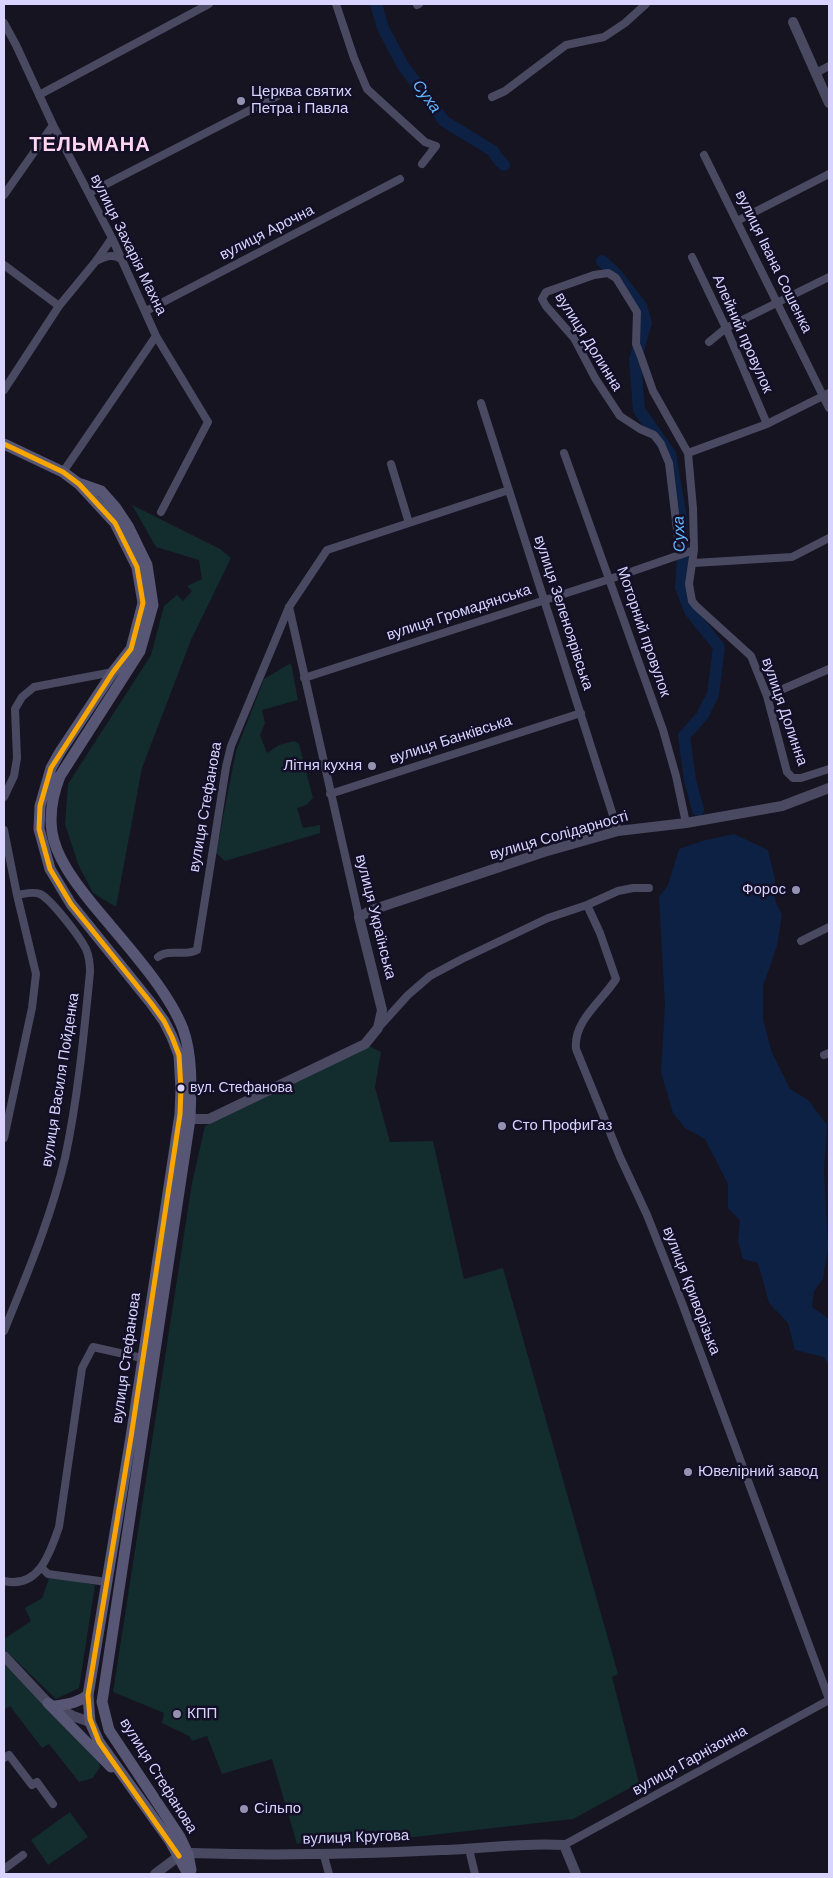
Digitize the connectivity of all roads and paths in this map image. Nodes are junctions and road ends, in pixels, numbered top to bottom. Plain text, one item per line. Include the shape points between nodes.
1 (209, 4) edge
2 (336, 4) edge
3 (646, 4) edge
4 (793, 22) dead end
5 (4, 23) edge
6 (829, 66) edge
7 (816, 73) junction
8 (289, 90) dead end
9 (39, 94) junction
10 (492, 98) dead end
11 (829, 103) edge
12 (53, 125) junction
13 (704, 155) dead end
14 (422, 164) dead end
15 (829, 174) edge
16 (400, 179) dead end
17 (89, 193) junction
18 (4, 195) edge
19 (737, 221) junction
20 (112, 238) junction
21 (692, 256) dead end
22 (121, 259) junction
23 (96, 261) junction
24 (4, 265) edge
25 (829, 277) edge
26 (778, 302) junction
27 (59, 306) junction
28 (146, 311) junction
29 (726, 328) junction
30 (156, 336) junction
31 (709, 342) dead end
32 (4, 390) edge
33 (826, 394) edge
34 (481, 403) dead end
35 (829, 408) edge
36 (767, 424) junction
37 (4, 444) edge
38 (564, 453) dead end
39 (688, 453) junction
40 (391, 464) dead end
41 (63, 472) junction
42 (79, 484) junction
43 (509, 490) junction
44 (162, 512) dead end
45 (409, 523) junction
46 (829, 538) edge
47 (693, 550) junction
48 (680, 556) junction
49 (694, 562) junction
50 (610, 579) junction
51 (545, 600) junction
52 (289, 607) junction
53 (829, 669) edge
54 (113, 672) junction
55 (304, 678) junction
56 (767, 696) junction
57 (581, 713) junction
58 (829, 769) edge
59 (829, 788) edge
60 (330, 794) junction
61 (4, 797) edge
62 (686, 823) junction
63 (4, 830) edge
64 (618, 831) junction
65 (649, 888) dead end
66 (16, 895) junction
67 (586, 905) junction
68 (359, 917) junction
69 (829, 927) edge
70 (801, 941) dead end
71 (158, 957) dead end
72 (378, 1028) junction
73 (185, 1116) junction
74 (4, 1138) edge
75 (4, 1331) edge
76 (142, 1358) junction
77 (42, 1568) junction
78 (4, 1580) edge
79 (107, 1582) junction
80 (4, 1656) edge
81 (88, 1695) junction
82 (829, 1700) edge
83 (52, 1704) junction
84 (90, 1722) junction
85 (106, 1724) junction
86 (5, 1754) edge
87 (128, 1781) junction
88 (53, 1804) dead end
89 (564, 1845) junction
90 (469, 1849) junction
91 (23, 1855) dead end
92 (184, 1855) junction
93 (324, 1856) junction
94 (4, 1869) edge
95 (155, 1874) edge
96 (190, 1874) edge
97 (329, 1874) edge
98 (475, 1874) edge
99 (576, 1874) edge

1 - 9 street
2 - 14 street via 367,89 425,142 436,146
3 - 10 street via 604,37 566,45
4 - 7 street
5 - 9 street, вулиця Захарія Махна
6 - 7 street
7 - 11 street
8 - 17 street
9 - 12 street, вулиця Захарія Махна
12 - 17 street, вулиця Захарія Махна
12 - 18 street
13 - 19 street, вулиця Івана Сошенка
15 - 19 street
16 - 28 street, вулиця Арочна
17 - 20 street, вулиця Захарія Махна
19 - 26 street, вулиця Івана Сошенка
20 - 22 street, вулиця Захарія Махна
20 - 23 street
21 - 29 street, Алейний провулок
22 - 23 street via 110,255
22 - 28 street, вулиця Захарія Махна
23 - 27 street
24 - 27 street
25 - 26 street
26 - 29 street
26 - 33 street, вулиця Івана Сошенка
27 - 32 street
28 - 30 street, вулиця Захарія Махна
29 - 31 street
29 - 36 street, Алейний провулок
30 - 41 street
30 - 44 street, вулиця Захарія Махна via 208,422
33 - 35 street, вулиця Івана Сошенка
33 - 36 street
34 - 43 street, вулиця Зеленоярівська
36 - 39 street
37 - 41 main road
38 - 50 street, Моторний провулок
39 - 47 street, вулиця Долинна
39 - 48 street, вулиця Долинна via 653,391 636,344 637,312 616,278 608,273 546,292 542,299 546,306 574,338 620,416 654,435 670,463
40 - 45 street
41 - 42 main road
42 - 54 main road via 115,523 137,567 143,603 131,649
42 - 73 main road, вулиця Стефанова via 101,491 128,526 147,565 153,605 140,651 60,776 53,795 52,831 75,882 154,980 179,1020 188,1046 190,1065
43 - 45 street
43 - 51 street, вулиця Зеленоярівська
45 - 52 street via 327,550
46 - 49 street via 792,556
47 - 48 street, вулиця Громадянська
47 - 49 street, вулиця Долинна
48 - 50 street, вулиця Громадянська
49 - 56 street, вулиця Долинна via 689,584 692,601 751,656
50 - 51 street, вулиця Громадянська
50 - 62 street, Моторний провулок via 663,730
51 - 55 street, вулиця Громадянська
51 - 57 street, вулиця Зеленоярівська
52 - 55 street, вулиця Українська
52 - 71 street, вулиця Стефанова via 231,746 197,950 192,953 164,953
53 - 56 street
54 - 61 street via 34,687 22,697 15,709 17,758 14,776
54 - 73 main road, вулиця Стефанова via 51,768 40,806 39,829 50,869 71,904 164,1021 179,1055
55 - 60 street, вулиця Українська
56 - 58 street, вулиця Долинна via 787,772 793,778 801,778
57 - 60 street, вулиця Банківська
57 - 64 street, вулиця Зеленоярівська
59 - 62 street, вулиця Солідарності via 782,806
60 - 68 street, вулиця Українська
62 - 64 street, вулиця Солідарності
63 - 66 street
64 - 68 street, вулиця Солідарності via 544,852
65 - 67 street via 618,890
66 - 74 street via 36,974 32,1008
66 - 75 street, вулиця Василя Пойденка via 39,894 48,900 82,943 89,958 90,972 65,1157 46,1226
67 - 72 street via 548,918 430,976
67 - 82 street, вулиця Криворізька via 616,979 577,1032 576,1049 682,1303
68 - 72 street, вулиця Українська via 382,1010
69 - 70 street
72 - 73 street via 365,1044 209,1119
73 - 76 main road, вулиця Стефанова
73 - 85 main road, вулиця Стефанова via 104,1686 102,1702
76 - 77 street via 93,1347 82,1368 59,1527
76 - 79 main road, вулиця Стефанова
77 - 78 street via 14,1583
77 - 79 street via 48,1574
79 - 81 main road, вулиця Стефанова
80 - 83 street
81 - 83 main road via 72,1703
81 - 84 main road, вулиця Стефанова
82 - 89 street, вулиця Гарнізонна
83 - 84 street
83 - 87 main road via 101,1758
84 - 85 main road
84 - 87 main road via 99,1742
85 - 92 main road, вулиця Стефанова via 180,1837
86 - 88 street via 32,1785 38,1782
87 - 92 main road
89 - 90 street, вулиця Кругова via 543,1843
89 - 99 street
90 - 93 street, вулиця Кругова
90 - 98 street
91 - 94 street
92 - 93 street, вулиця Кругова
92 - 95 street
92 - 96 main road
93 - 97 street

